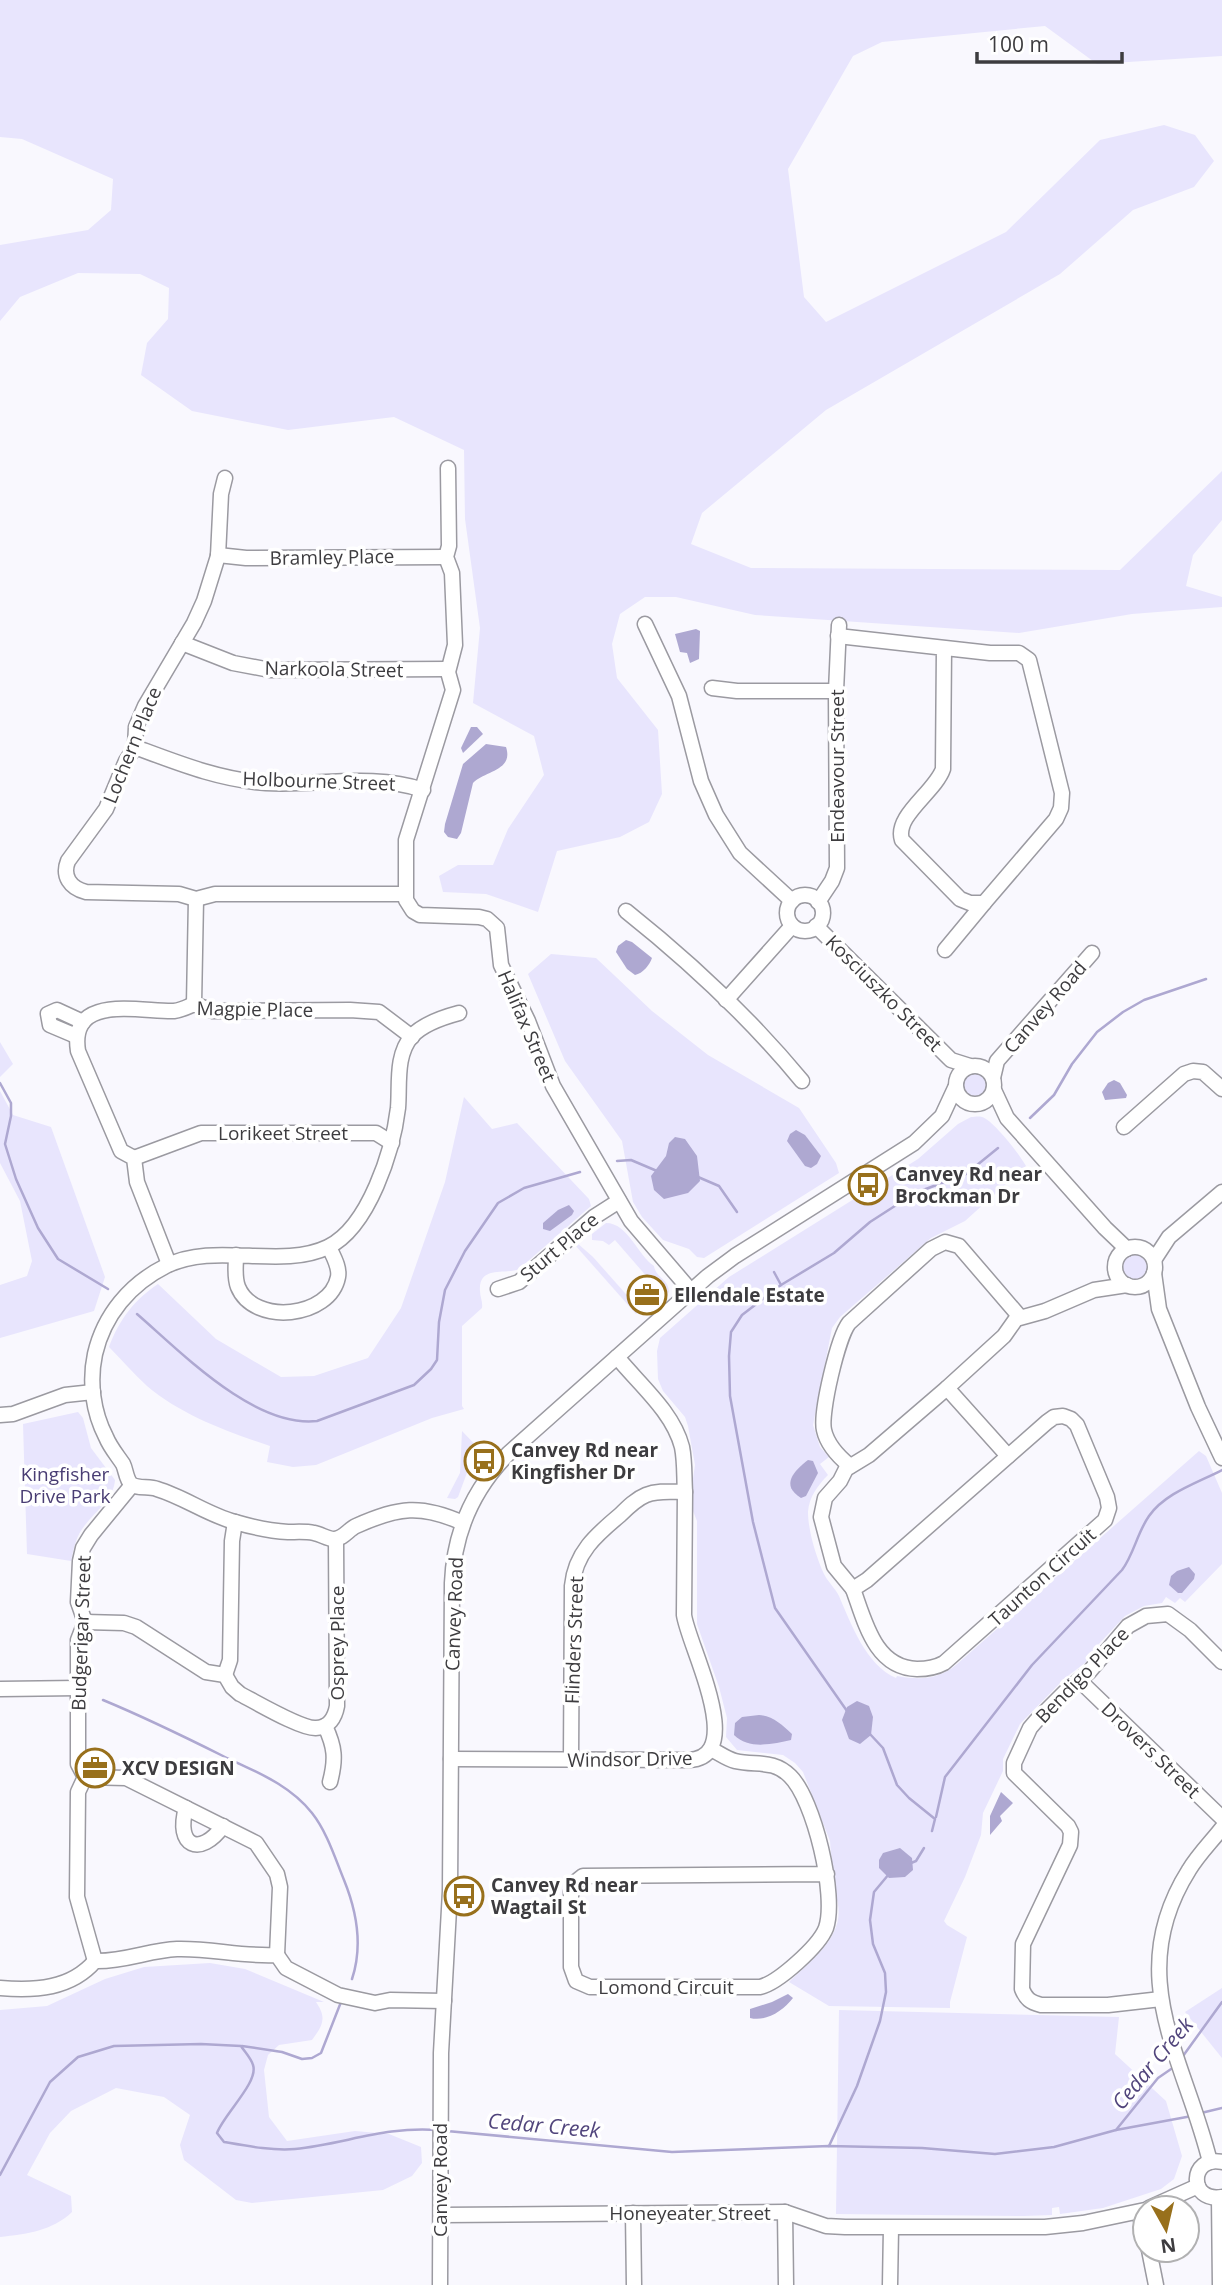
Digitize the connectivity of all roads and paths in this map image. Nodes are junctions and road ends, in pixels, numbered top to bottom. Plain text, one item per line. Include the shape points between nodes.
1 (448, 468) dead end
2 (225, 478) dead end
3 (218, 555) junction
4 (446, 557) junction
5 (645, 624) dead end
6 (182, 643) junction
7 (944, 648) junction
8 (448, 669) junction
9 (712, 688) dead end
10 (836, 691) junction
11 (135, 747) junction
12 (423, 790) junction
13 (405, 894) junction
14 (196, 899) junction
15 (792, 901) junction
16 (818, 902) junction
17 (984, 903) junction
18 (626, 911) dead end
19 (792, 926) junction
20 (816, 926) junction
21 (945, 950) dead end
22 (1092, 953) dead end
23 (726, 1000) junction
24 (194, 1004) junction
25 (459, 1013) dead end
26 (87, 1018) junction
27 (76, 1037) junction
28 (412, 1037) junction
29 (951, 1060) junction
30 (997, 1061) junction
31 (974, 1066) junction
32 (802, 1081) dead end
33 (956, 1084) junction
34 (993, 1084) junction
35 (1222, 1089) edge
36 (977, 1104) junction
37 (1007, 1118) junction
38 (934, 1126) junction
39 (1124, 1126) dead end
40 (392, 1143) junction
41 (134, 1158) junction
42 (1222, 1192) edge
43 (619, 1201) junction
44 (1169, 1237) junction
45 (329, 1247) junction
46 (236, 1255) junction
47 (1125, 1256) junction
48 (169, 1265) junction
49 (1154, 1267) junction
50 (1130, 1286) junction
51 (498, 1289) dead end
52 (1094, 1290) junction
53 (691, 1291) junction
54 (1158, 1310) junction
55 (1020, 1317) junction
56 (617, 1357) junction
57 (947, 1388) junction
58 (93, 1392) junction
59 (0, 1415) edge
60 (1220, 1453) edge
61 (1008, 1456) junction
62 (850, 1466) junction
63 (132, 1485) junction
64 (685, 1492) junction
65 (235, 1522) junction
66 (463, 1523) junction
67 (336, 1539) junction
68 (853, 1590) junction
69 (85, 1622) junction
70 (1222, 1662) edge
71 (225, 1675) junction
72 (1080, 1681) junction
73 (79, 1688) junction
74 (0, 1689) edge
75 (325, 1726) junction
76 (711, 1749) junction
77 (451, 1759) junction
78 (571, 1760) junction
79 (85, 1777) junction
80 (330, 1782) dead end
81 (186, 1808) junction
82 (1222, 1818) edge
83 (223, 1826) junction
84 (1222, 1828) edge
85 (827, 1874) junction
86 (277, 1955) junction
87 (95, 1961) junction
88 (0, 1988) edge
89 (1161, 1998) junction
90 (444, 2001) junction
91 (1216, 2162) edge
92 (1198, 2186) junction
93 (1180, 2194) edge
94 (1220, 2197) edge
95 (785, 2212) junction
96 (633, 2213) junction
97 (1131, 2213) edge
98 (441, 2216) junction
99 (891, 2228) junction
100 (1152, 2264) edge
101 (440, 2285) edge
102 (634, 2285) edge
103 (786, 2285) edge
104 (890, 2285) edge
105 (1156, 2285) edge
106 (1220, 2285) edge

1 - 4 street
2 - 3 street, Lochern Place
3 - 4 street, Bramley Place
3 - 6 street, Lochern Place via 204,601
4 - 8 street via 452,573 455,645
5 - 15 street via 679,696 701,781 720,823 747,861
6 - 8 street, Narkoola Street via 233,663 270,670
6 - 11 street, Lochern Place via 145,706 136,727
7 - 10 street, Endeavour Street via 838,631
7 - 17 street via 943,769 902,824 901,836 960,899
7 - 17 street via 1027,657 1062,793 1056,819
8 - 12 street via 453,690
9 - 10 street
10 - 16 street, Endeavour Street via 837,868
11 - 12 street, Holbourne Street via 198,770 247,781 398,782
11 - 14 street, Lochern Place via 103,814 68,861 68,880 86,892 179,894
12 - 13 street via 407,840
13 - 14 street, Lochern Place via 215,894
13 - 43 street, Halifax Street via 408,906 421,915 480,916 497,928 501,965 548,1077
14 - 24 street
15 - 16 street via 808,896
15 - 19 street via 787,911
16 - 20 street via 822,913
17 - 21 street
18 - 23 street
19 - 20 street via 808,931
19 - 23 street
20 - 29 street, Kosciuszko Street
22 - 30 street, Canvey Road
23 - 32 street
24 - 26 street, Magpie Place via 176,1011 109,1009
24 - 28 street, Magpie Place via 213,1011 379,1012
25 - 28 street via 441,1017
26 - 27 street
26 - 27 street via 60,1011 48,1014 50,1025
27 - 41 street via 121,1152
28 - 40 street via 402,1056
29 - 31 street, Kosciuszko Street
29 - 33 street, Kosciuszko Street
30 - 31 street, Canvey Road
30 - 34 street, Canvey Road
31 - 33 street via 961,1071
31 - 34 street via 989,1071
33 - 36 street via 961,1099
33 - 38 street, Canvey Road via 946,1112
34 - 36 street via 991,1096
34 - 37 street
35 - 39 street via 1203,1072 1187,1072
36 - 37 street
36 - 38 street, Canvey Road
37 - 47 street
38 - 53 street, Canvey Road via 904,1150 724,1263
40 - 41 street, Lorikeet Street via 376,1133 201,1133
40 - 45 street via 368,1206
41 - 48 street via 137,1182
42 - 44 street
43 - 51 street, Sturt Place via 519,1282
43 - 53 street, Halifax Street
44 - 47 street
44 - 49 street
45 - 46 street via 311,1253
45 - 46 street via 338,1269 331,1293 312,1306 287,1313 264,1309 243,1296 236,1279
46 - 48 street via 205,1255
47 - 49 street via 1146,1250
47 - 50 street via 1121,1282
47 - 52 street
48 - 58 street via 136,1286 111,1315 96,1351
49 - 50 street via 1146,1283
49 - 54 street
50 - 52 street
50 - 54 street
52 - 55 street
53 - 56 street, Canvey Road
54 - 60 street
55 - 57 street, Taunton Circuit
55 - 62 street via 959,1246 945,1242 931,1249 849,1323 840,1338 823,1424 829,1443
56 - 64 street via 674,1428 684,1456
56 - 66 street, Canvey Road via 502,1459
57 - 61 street
57 - 62 street, Taunton Circuit
58 - 59 street via 65,1395 13,1415
58 - 63 street via 103,1432
61 - 68 street, Taunton Circuit
61 - 68 street, Taunton Circuit via 1051,1418 1071,1419 1107,1497 1107,1517 936,1667 902,1668 887,1660 858,1609
62 - 68 street, Taunton Circuit via 826,1495 821,1517 834,1566
63 - 65 street via 155,1488
63 - 69 street, Budgerigar Street via 83,1548 78,1602
64 - 76 street, Windsor Drive via 684,1615 712,1706 715,1730
64 - 78 street, Flinders Street via 643,1496 599,1532 579,1559 572,1586
65 - 67 street
65 - 71 street via 230,1660
66 - 67 street via 432,1511 405,1510 358,1525
66 - 77 street, Canvey Road via 452,1572
67 - 75 street, Osprey Place via 337,1706
69 - 71 street via 131,1625 206,1672
69 - 73 street, Budgerigar Street via 78,1640
70 - 72 street, Bendigo Place via 1190,1630 1160,1613 1128,1626
71 - 75 street via 240,1694 304,1726
72 - 82 street, Drovers Street
72 - 89 street, Bendigo Place via 1030,1728 1014,1763 1014,1773 1068,1826 1071,1838 1023,1944 1022,1989 1027,1999 1041,2005 1108,2005
73 - 74 street
73 - 79 street, Budgerigar Street via 78,1764
75 - 80 street, Osprey Place via 336,1755
76 - 78 street, Windsor Drive via 697,1760
76 - 85 street, Lomond Circuit via 734,1761 769,1763 795,1781 823,1851
77 - 78 street, Windsor Drive
77 - 90 street, Canvey Road
79 - 81 street via 126,1778
79 - 87 street, Budgerigar Street via 78,1792 77,1897
81 - 83 street
81 - 83 street via 182,1827 192,1843 210,1842
83 - 86 street via 256,1843 277,1874
84 - 89 street via 1189,1870 1167,1917 1160,1957
85 - 85 street, Lomond Circuit via 824,1932 769,1984 754,1988 590,1987 572,1975 571,1892 583,1875
86 - 87 street via 174,1949
86 - 90 street via 286,1968 338,1995 374,2003
87 - 88 street via 77,1978 30,1991
89 - 91 street via 1169,2039
90 - 98 street, Canvey Road
91 - 92 street via 1199,2171
92 - 93 street, Honeyeater Street
92 - 94 street via 1208,2197
94 - 106 street
95 - 96 street, Honeyeater Street
95 - 99 street, Honeyeater Street via 826,2226
95 - 103 street
96 - 98 street, Honeyeater Street
96 - 102 street
97 - 99 street, Honeyeater Street via 1045,2227
98 - 101 street, Canvey Road
99 - 104 street
100 - 105 street

